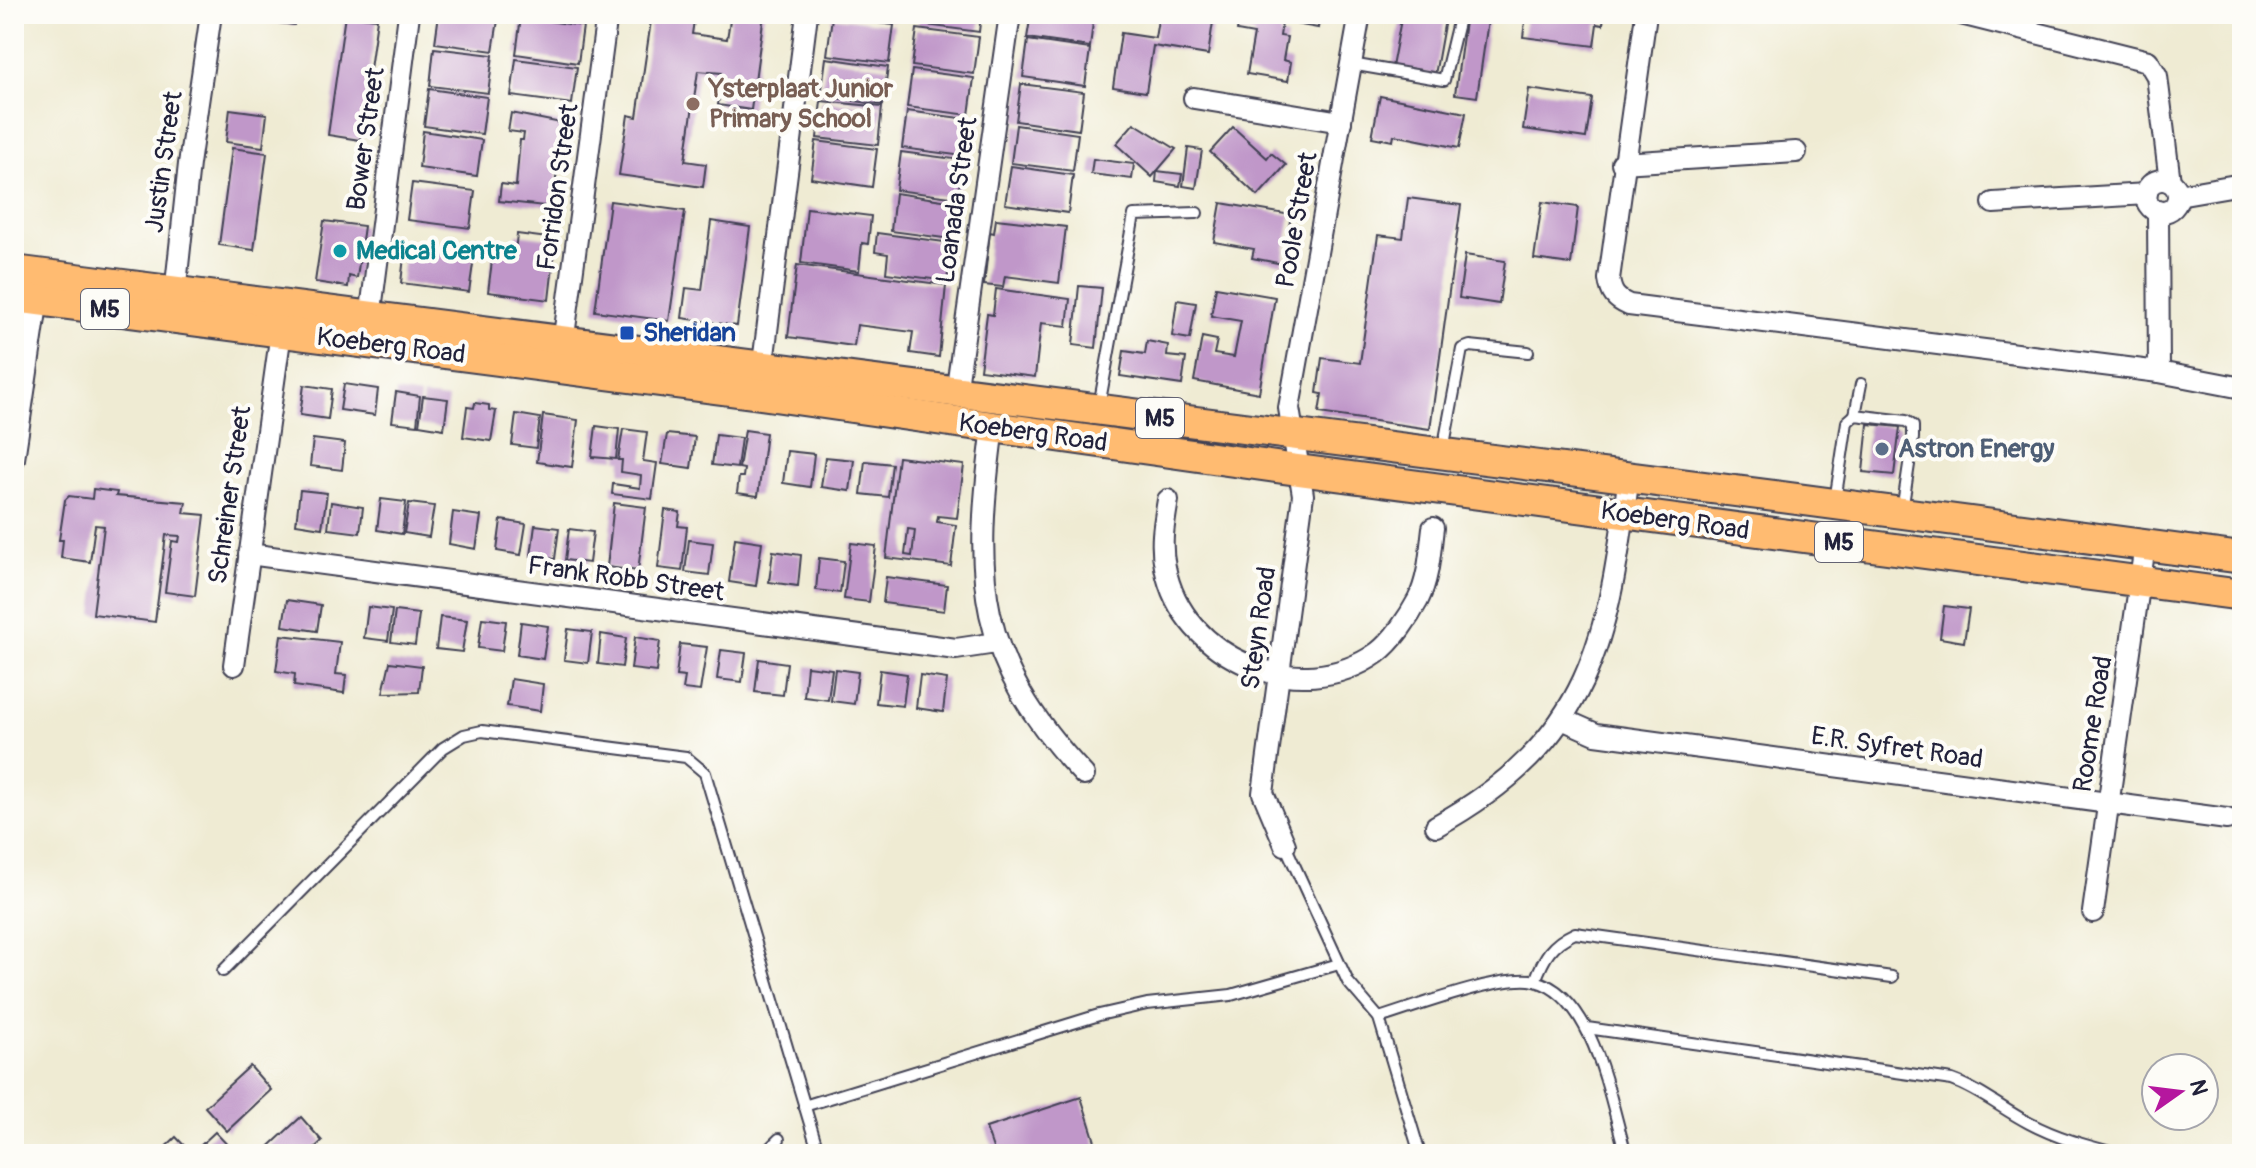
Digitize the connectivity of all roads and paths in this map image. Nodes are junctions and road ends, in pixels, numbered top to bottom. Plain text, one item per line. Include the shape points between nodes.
1 (211, 14) edge
2 (409, 14) edge
3 (607, 14) edge
4 (807, 14) edge
5 (1010, 14) edge
6 (1360, 14) edge
7 (1460, 14) edge
8 (1646, 14) edge
9 (1961, 14) edge
10 (1351, 64) junction
11 (1194, 98) dead end
12 (1341, 122) junction
13 (1796, 152) dead end
14 (1622, 163) junction
15 (2242, 184) edge
16 (2174, 189) junction
17 (2147, 194) junction
18 (1993, 203) dead end
19 (2158, 211) junction
20 (1197, 213) dead end
21 (27, 286) edge
22 (173, 305) junction
23 (370, 318) junction
24 (281, 332) junction
25 (1528, 352) dead end
26 (561, 356) junction
27 (2159, 372) junction
28 (761, 382) junction
29 (1861, 384) dead end
30 (2237, 387) dead end
31 (956, 393) junction
32 (1098, 410) junction
33 (1855, 415) junction
34 (993, 427) junction
35 (1294, 434) junction
36 (1443, 452) junction
37 (14, 459) edge
38 (1301, 471) junction
39 (1629, 475) junction
40 (1168, 500) dead end
41 (1835, 503) junction
42 (1902, 512) junction
43 (1624, 514) junction
44 (1433, 528) dead end
45 (2145, 545) junction
46 (249, 554) junction
47 (2242, 558) edge
48 (2141, 582) junction
49 (2242, 595) edge
50 (996, 643) junction
51 (234, 665) dead end
52 (1279, 673) junction
53 (1562, 719) junction
54 (1084, 775) dead end
55 (2108, 803) junction
56 (2227, 819) dead end
57 (1436, 826) dead end
58 (1285, 845) joint
59 (2093, 912) dead end
60 (1339, 964) junction
61 (223, 971) dead end
62 (1892, 977) dead end
63 (1535, 981) junction
64 (1379, 1018) junction
65 (1587, 1028) junction
66 (804, 1106) junction
67 (779, 1139) dead end
68 (764, 1154) edge
69 (819, 1154) edge
70 (1420, 1154) edge
71 (1626, 1154) edge
72 (2118, 1154) edge

1 - 22 street, Justin Street
2 - 23 street, Bower Street
3 - 26 street, Forridon Street
4 - 28 street
5 - 31 street, Loanada Street
6 - 10 street, Poole Street
7 - 10 lane via 1444,80
8 - 14 street
9 - 16 street via 2148,61 2157,76
10 - 12 street, Poole Street
11 - 12 street
12 - 35 street, Poole Street via 1289,408
13 - 14 street
14 - 27 street via 1609,279 1611,291 1629,305
15 - 16 street
16 - 17 street via 2155,182
16 - 19 street via 2172,209
17 - 18 street
17 - 19 street
19 - 27 street
20 - 32 lane via 1134,215
21 - 22 main road, Koeberg Road / M5
21 - 37 street
22 - 23 main road, Koeberg Road / M5
22 - 24 main road, Koeberg Road / M5
23 - 26 main road, Koeberg Road / M5
24 - 26 main road, Koeberg Road / M5
24 - 46 street, Schreiner Street
25 - 36 lane via 1462,349
26 - 28 main road, Koeberg Road / M5
27 - 30 street
28 - 31 main road, Koeberg Road / M5
28 - 34 main road, Koeberg Road / M5
29 - 33 lane
31 - 32 main road, Koeberg Road / M5
32 - 35 main road, Koeberg Road / M5
33 - 41 lane via 1847,422
33 - 42 lane via 1913,426
34 - 38 main road, Koeberg Road / M5
34 - 50 street via 981,563
35 - 36 main road, Koeberg Road / M5
35 - 38 street, Poole Street
36 - 39 main road, Koeberg Road / M5
38 - 43 main road, Koeberg Road / M5
38 - 52 street, Steyn Road via 1303,495
39 - 41 main road, Koeberg Road / M5
39 - 43 street
40 - 52 street via 1162,534 1165,568 1176,601 1220,652 1251,668
41 - 42 main road, Koeberg Road / M5
42 - 45 main road, Koeberg Road / M5
43 - 48 main road, Koeberg Road / M5
43 - 53 street via 1613,591 1600,636
44 - 52 street via 1419,598 1378,652 1349,668 1317,676
45 - 47 main road, Koeberg Road / M5
45 - 48 street, Roome Road
46 - 50 street, Frank Robb Street via 956,649
46 - 51 street, Schreiner Street
48 - 49 main road, Koeberg Road / M5
48 - 55 street, Roome Road
50 - 54 street via 1033,716
52 - 58 street, Steyn Road via 1263,793
53 - 55 street, E.R. Syfret Road via 1596,734
53 - 57 street via 1515,773
55 - 56 street, E.R. Syfret Road
55 - 59 street, Roome Road
58 - 60 lane
60 - 64 lane via 1358,997
60 - 66 lane via 1231,995 1099,1015
61 - 66 lane via 443,748 464,735 506,732 686,757 705,773
62 - 63 lane via 1575,933 1556,941
63 - 64 lane via 1501,982
63 - 65 lane via 1575,1007
64 - 70 lane
65 - 71 lane
65 - 72 lane via 1952,1080 2064,1139
66 - 69 lane
67 - 68 lane

